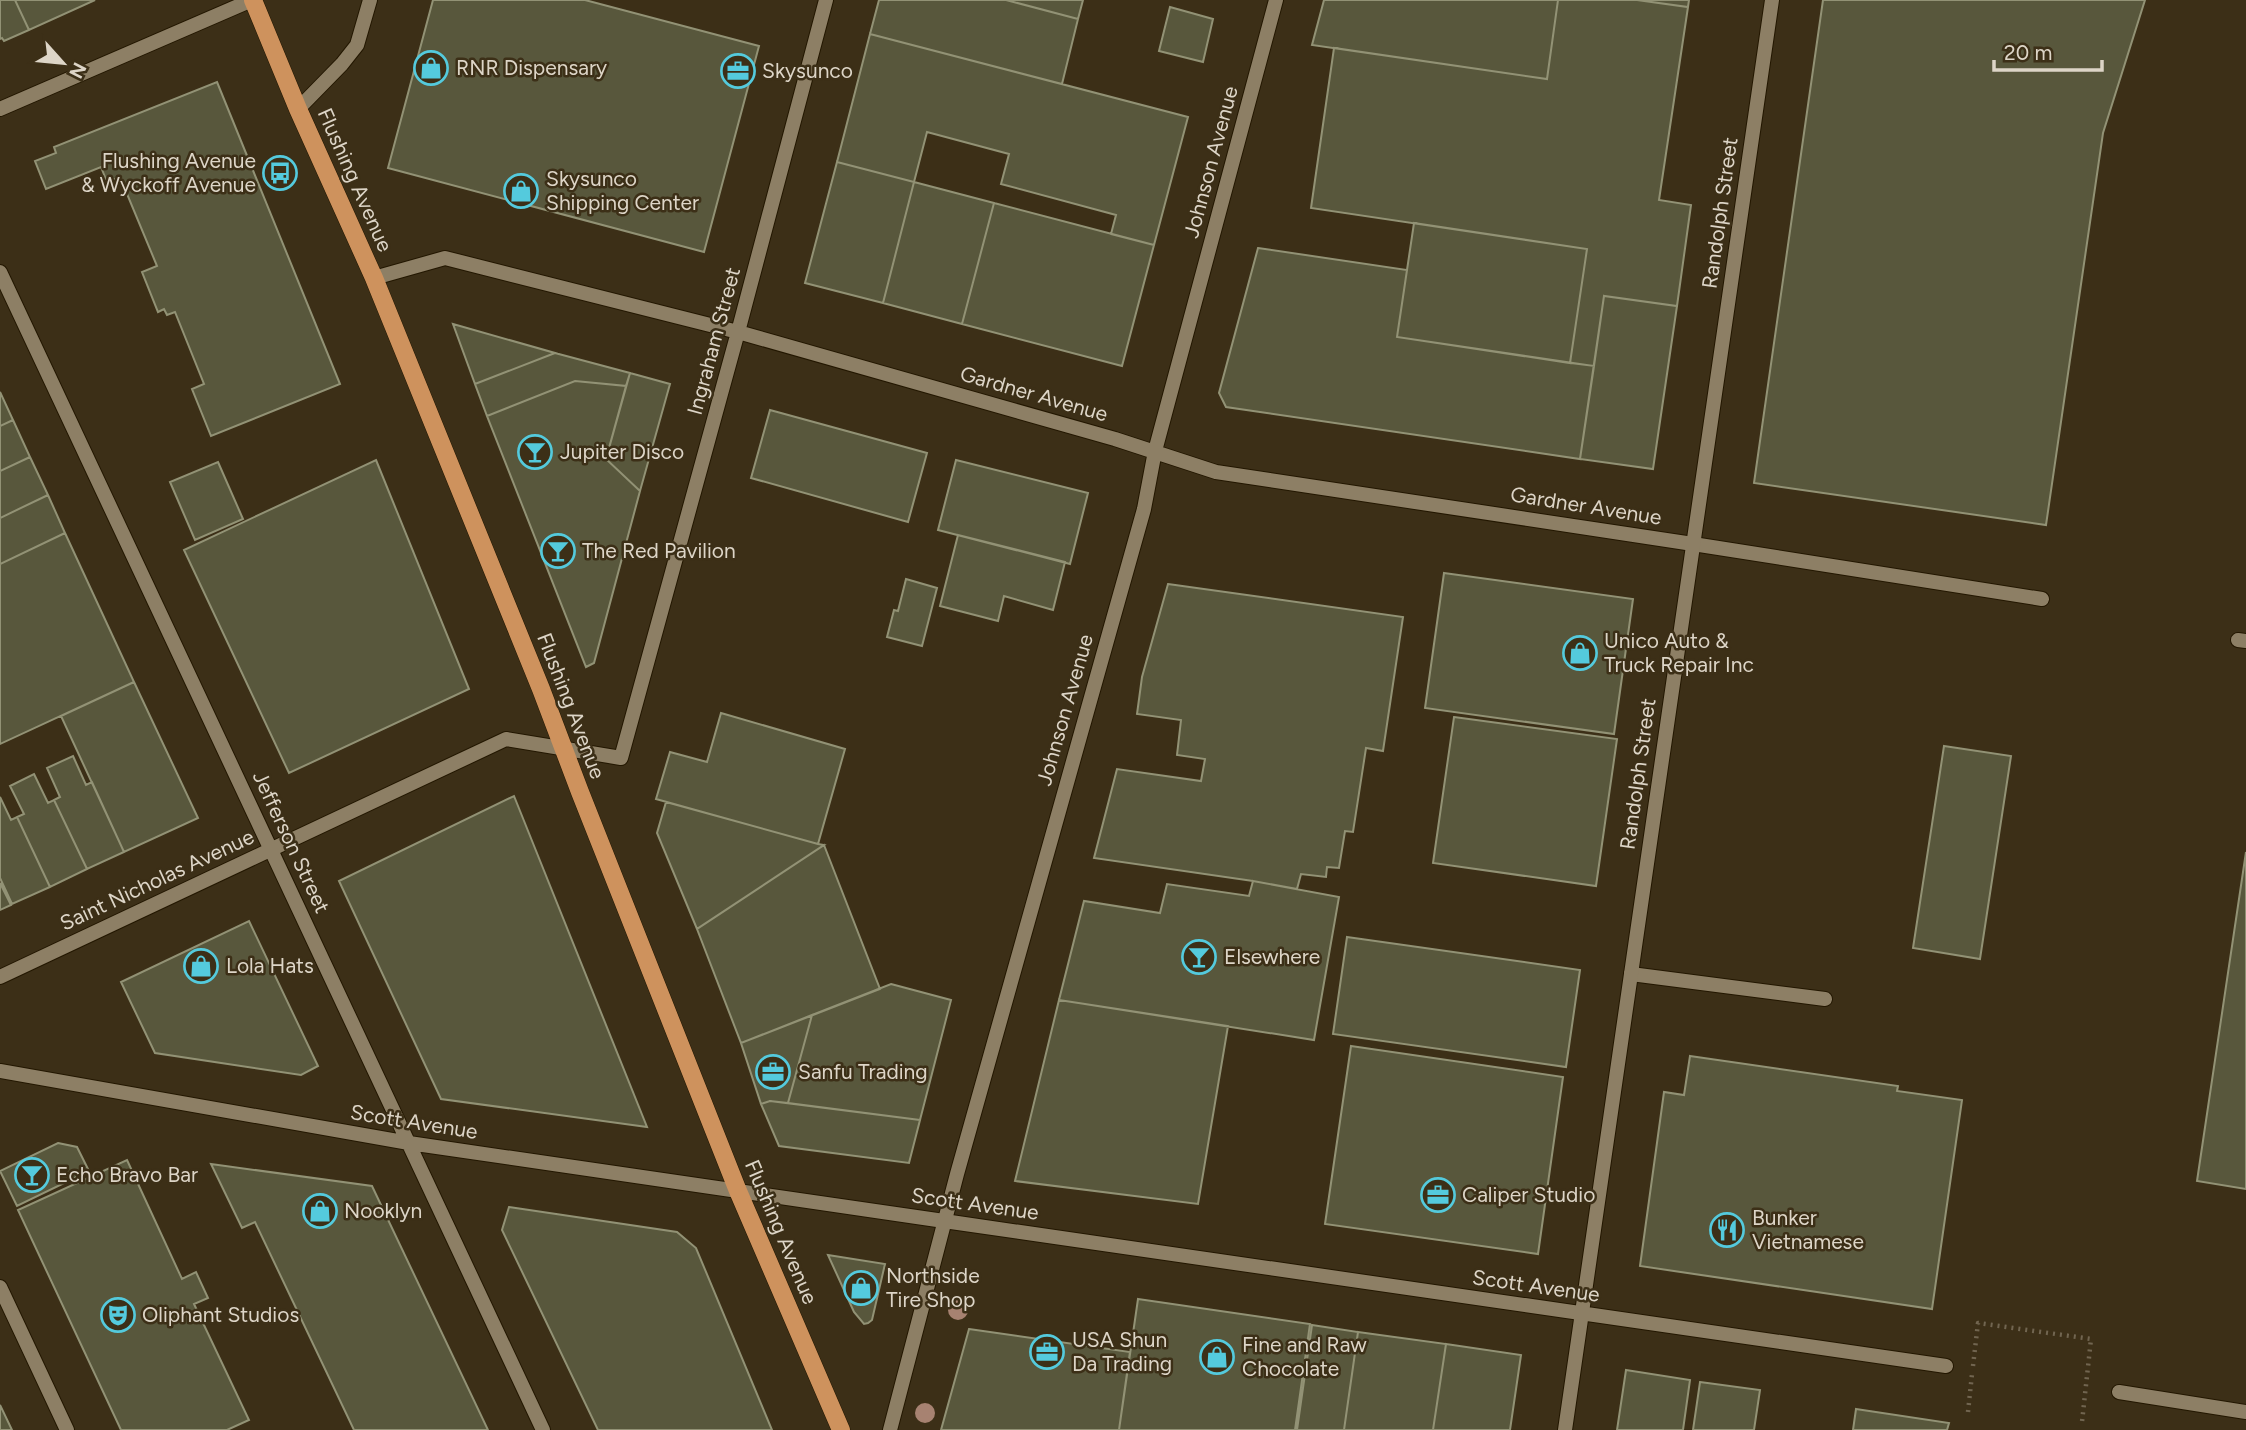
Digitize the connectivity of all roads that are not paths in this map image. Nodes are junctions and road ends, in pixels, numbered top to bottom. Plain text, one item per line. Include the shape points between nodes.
1 (253, 0) edge
2 (370, 0) edge
3 (826, 0) edge
4 (1276, 0) edge
5 (1772, 0) edge
6 (0, 109) edge
7 (298, 109) junction
8 (0, 272) edge
9 (374, 278) junction
10 (738, 332) junction
11 (1155, 451) junction
12 (1693, 544) junction
13 (2042, 599) dead end
14 (564, 750) junction
15 (271, 849) junction
16 (1631, 974) junction
17 (0, 977) edge
18 (1825, 999) dead end
19 (0, 1071) edge
20 (409, 1143) junction
21 (738, 1191) junction
22 (944, 1221) junction
23 (0, 1287) edge
24 (1582, 1313) junction
25 (1946, 1366) dead end
26 (2119, 1392) dead end
27 (2246, 1412) edge
28 (67, 1430) edge
29 (542, 1430) edge
30 (841, 1430) edge
31 (890, 1430) edge
32 (1566, 1430) edge

1 - 6 street
1 - 7 main road, Flushing Avenue
2 - 7 street via 357,45
3 - 10 street, Ingraham Street
4 - 11 street, Johnson Avenue
5 - 12 street, Randolph Street
7 - 9 main road, Flushing Avenue
8 - 15 street, Jefferson Street
9 - 10 street, Gardner Avenue via 444,258
9 - 14 main road, Flushing Avenue
10 - 11 street, Gardner Avenue
10 - 14 street, Ingraham Street via 621,758
11 - 12 street, Gardner Avenue via 1216,472
11 - 22 street, Johnson Avenue via 1144,509
12 - 13 street, Gardner Avenue
12 - 16 street, Randolph Street
14 - 15 street, Saint Nicholas Avenue via 506,739
14 - 21 main road, Flushing Avenue
15 - 17 street, Saint Nicholas Avenue
15 - 20 street, Jefferson Street
16 - 18 street
16 - 24 street, Randolph Street
19 - 20 street, Scott Avenue
20 - 21 street, Scott Avenue
20 - 29 street, Jefferson Street
21 - 22 street, Scott Avenue
21 - 30 main road, Flushing Avenue
22 - 24 street, Scott Avenue
22 - 31 street, Johnson Avenue
23 - 28 street
24 - 25 street, Scott Avenue
24 - 32 street, Randolph Street
26 - 27 street

